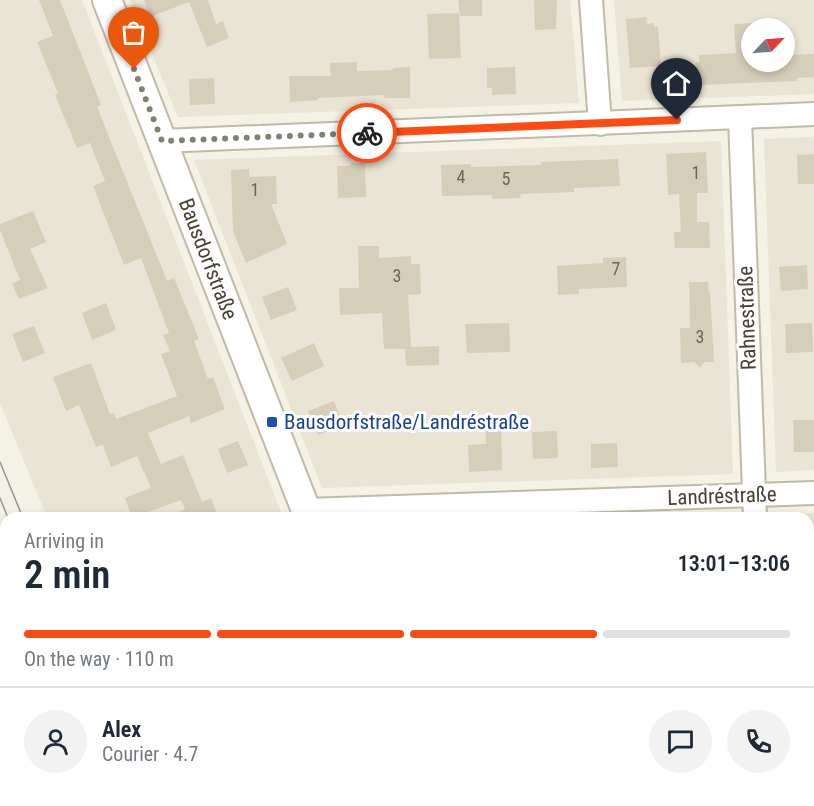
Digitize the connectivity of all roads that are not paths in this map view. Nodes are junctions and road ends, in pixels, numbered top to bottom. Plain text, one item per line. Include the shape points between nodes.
1 (107, 0) edge
2 (591, 0) edge
3 (814, 114) edge
4 (740, 118) junction
5 (600, 123) junction
6 (162, 141) junction
7 (814, 493) edge
8 (754, 495) junction
9 (306, 512) edge
10 (354, 512) edge
11 (755, 512) edge

1 - 6 street, Bausdorfstraße
2 - 5 street
3 - 4 street
4 - 5 street
4 - 8 street, Rahnestraße
5 - 6 street
6 - 9 street, Bausdorfstraße
7 - 8 street, Landréstraße
8 - 10 street, Landréstraße
8 - 11 street, Rahnestraße

